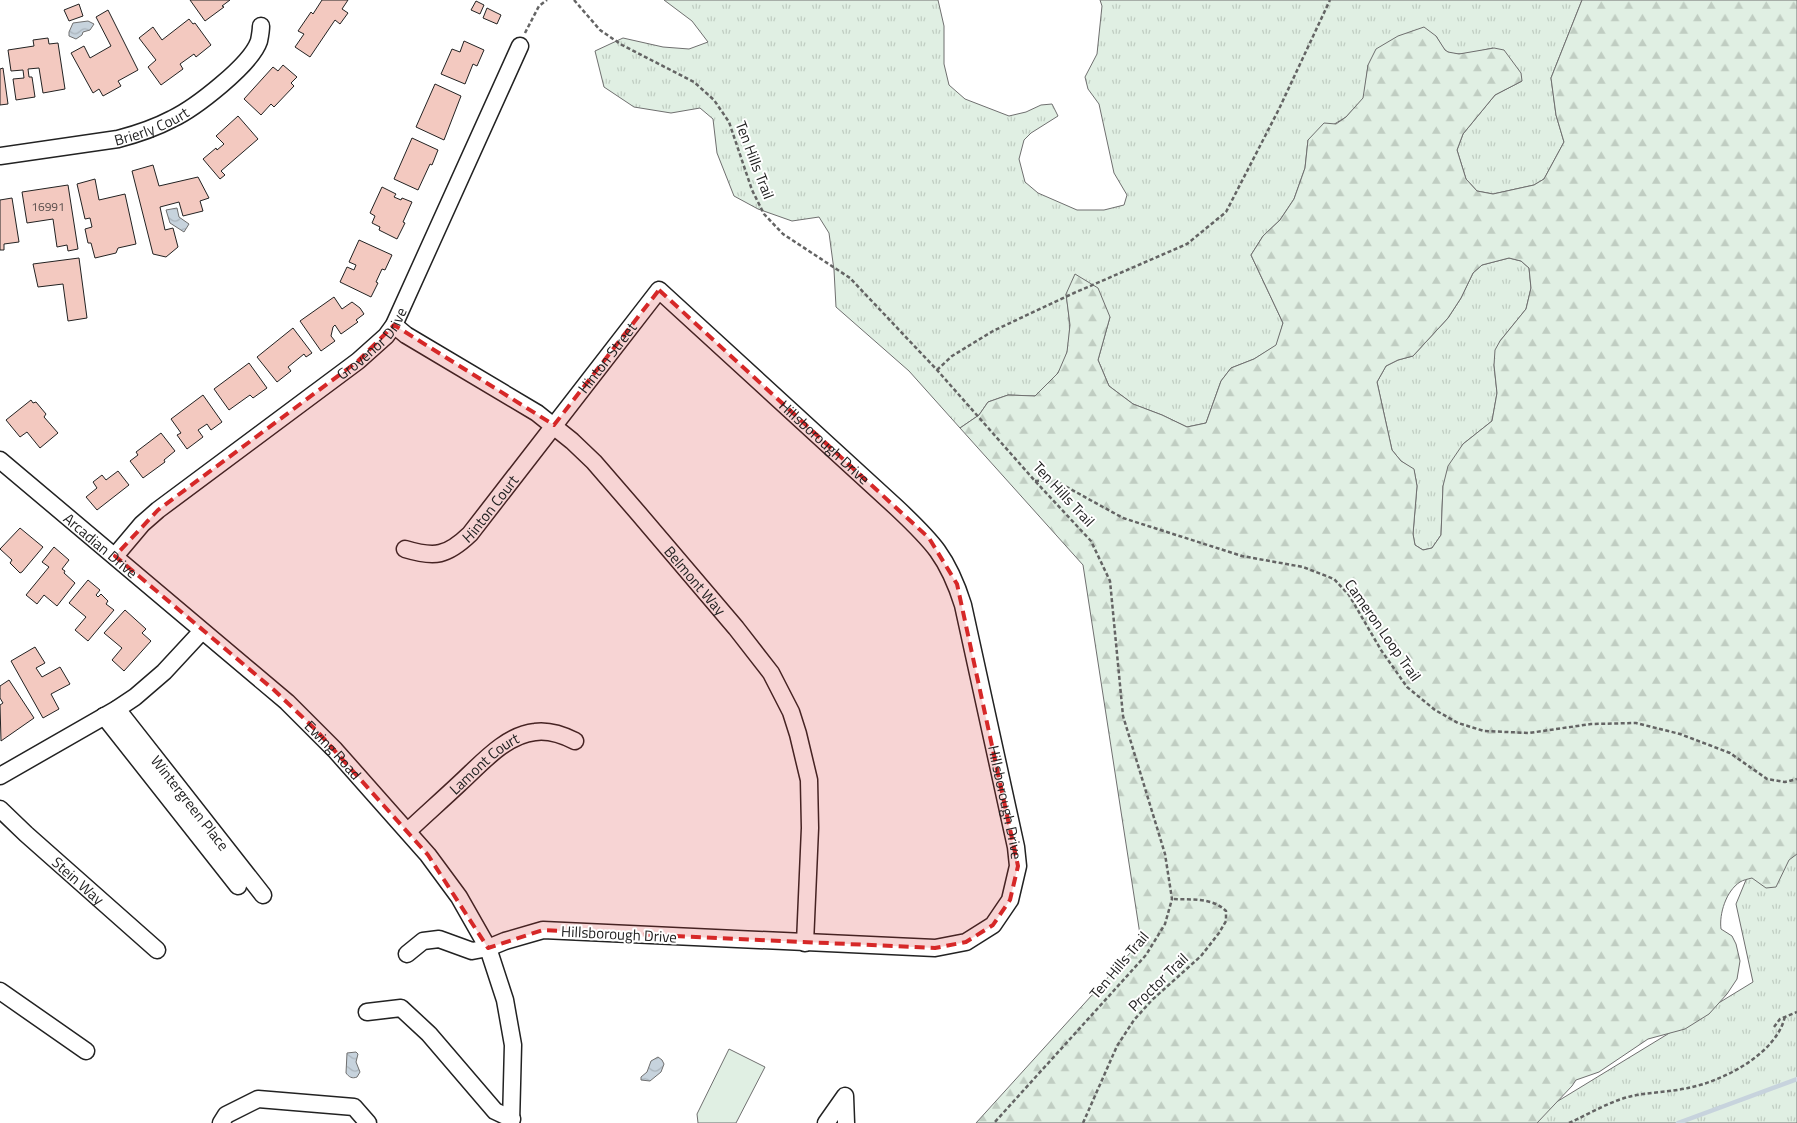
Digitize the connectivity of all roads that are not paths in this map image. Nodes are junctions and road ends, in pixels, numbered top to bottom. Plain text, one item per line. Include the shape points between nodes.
1 (261, 26) dead end
2 (520, 46) road end
3 (0, 156) edge
4 (659, 290) joint
5 (394, 326) junction
6 (554, 425) junction
7 (0, 460) edge
8 (405, 549) dead end
9 (115, 556) junction
10 (202, 631) junction
11 (111, 713) junction
12 (576, 741) dead end
13 (0, 776) edge
14 (0, 809) edge
15 (408, 831) junction
16 (238, 886) dead end
17 (263, 895) dead end
18 (805, 943) junction
19 (488, 948) junction
20 (157, 950) dead end
21 (407, 954) dead end
22 (0, 991) edge
23 (367, 1012) dead end
24 (86, 1051) dead end
25 (511, 1121) edge
26 (221, 1123) edge
27 (368, 1123) edge
28 (826, 1123) edge
29 (846, 1123) edge

1 - 3 street, Brierly Court via 258,42 240,66 208,96 173,118 118,139
2 - 5 street, Grovenor Drive
4 - 6 street, Hinton Street
4 - 18 street, Hillsborough Drive via 929,538 949,567 963,604 1016,847 1018,866 1010,900 993,924 966,942 935,948
5 - 6 street, Belmont Way
5 - 9 street, Grovenor Drive via 358,360 158,510
6 - 8 street, Hinton Court via 460,544 437,555
6 - 18 street, Belmont Way via 594,462 639,514 759,656 782,693 798,734 809,780
7 - 9 street, Arcadian Drive
9 - 10 street, Arcadian Drive
10 - 11 street via 164,672
10 - 15 street, Ewing Road via 302,716
11 - 13 street
11 - 16 street
11 - 17 street, Wintergreen Place
12 - 15 street, Lamont Court via 549,732 521,735 497,750
14 - 20 street, Stein Way
15 - 19 street, Ewing Road via 459,897
18 - 19 street, Hillsborough Drive via 543,930
19 - 21 street via 472,951 439,939 422,941
19 - 25 street, Ewing Road via 505,1000 513,1045
22 - 24 street
23 - 25 street via 401,1008 429,1034 495,1111
26 - 27 street via 226,1115 258,1099 354,1107
28 - 29 street via 845,1096

